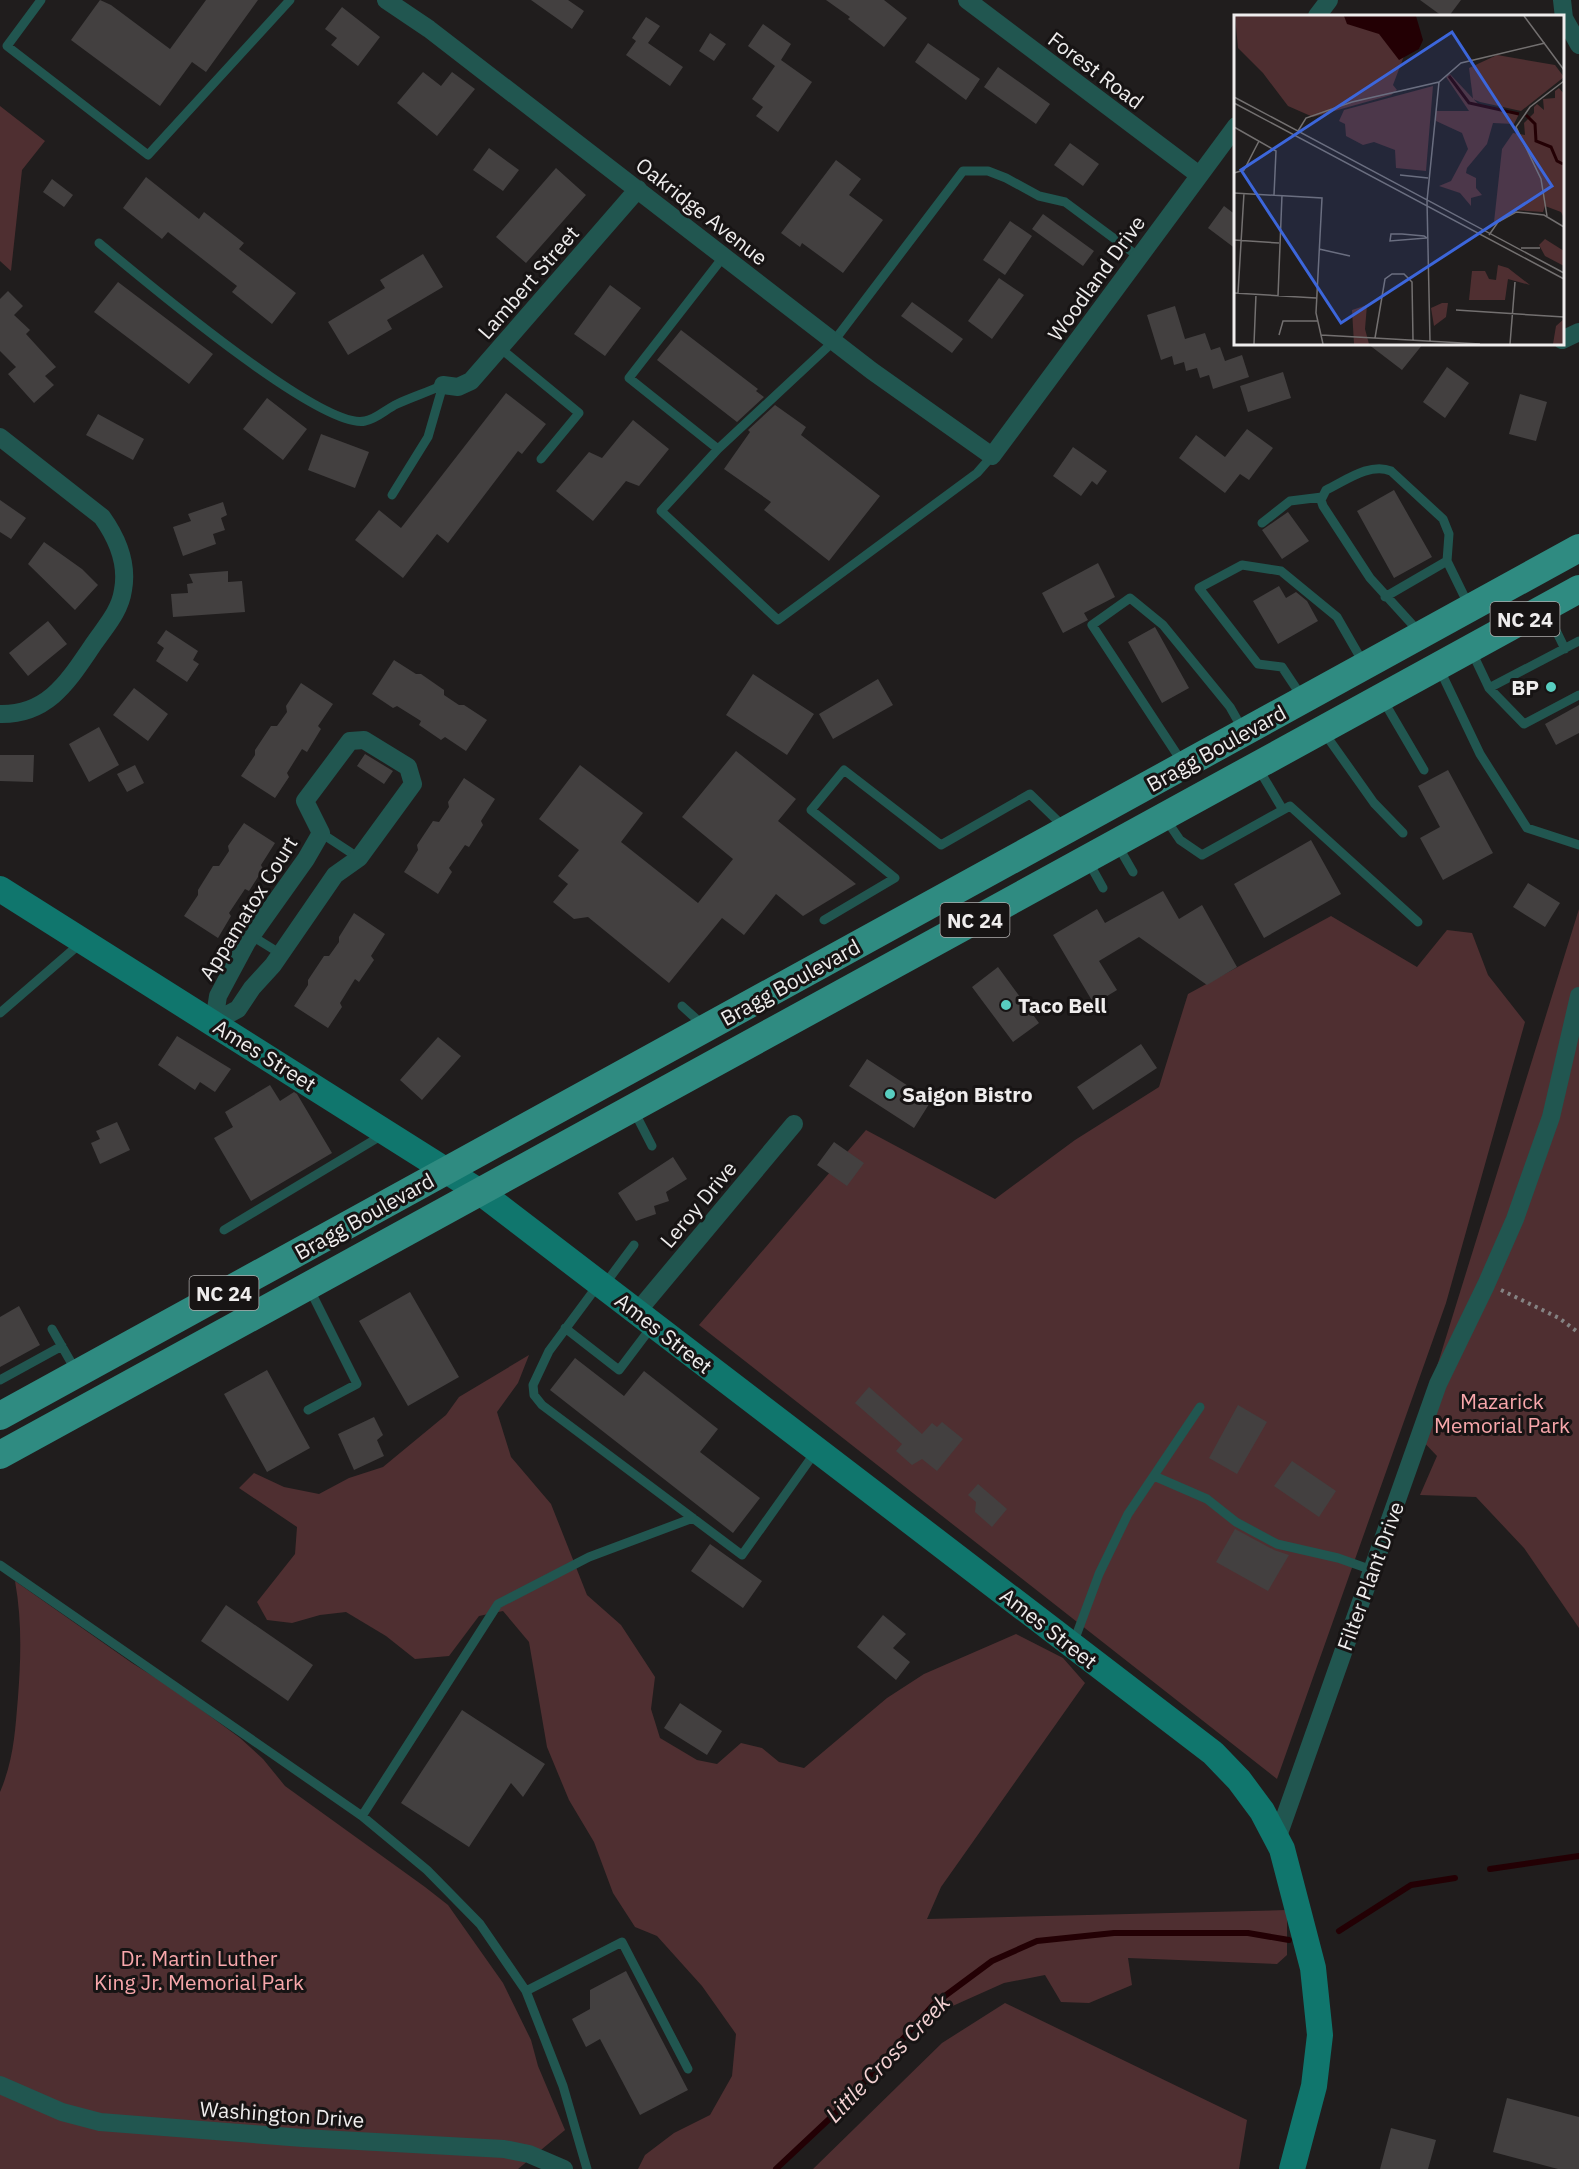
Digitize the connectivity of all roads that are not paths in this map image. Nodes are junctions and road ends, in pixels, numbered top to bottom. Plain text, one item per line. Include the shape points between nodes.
1 (41, 0) edge
2 (290, 0) edge
3 (386, 0) edge
4 (967, 0) edge
5 (1329, 0) edge
6 (1562, 0) edge
7 (1318, 15) edge
8 (1564, 15) edge
9 (1564, 18) edge
10 (1579, 45) edge
11 (1234, 129) edge
12 (1199, 175) junction
13 (638, 189) junction
14 (99, 243) dead end
15 (724, 256) junction
16 (1139, 257) junction
17 (1579, 332) edge
18 (1564, 340) edge
19 (834, 341) junction
20 (500, 348) junction
21 (443, 385) junction
22 (0, 437) edge
23 (718, 449) junction
24 (992, 456) junction
25 (541, 459) dead end
26 (392, 495) dead end
27 (1322, 497) junction
28 (1262, 523) dead end
29 (1579, 549) edge
30 (1447, 561) junction
31 (1579, 589) edge
32 (1385, 597) junction
33 (1469, 608) junction
34 (1545, 608) junction
35 (1422, 634) junction
36 (1579, 641) edge
37 (1470, 649) junction
38 (1565, 649) junction
39 (1365, 666) junction
40 (1439, 666) junction
41 (1490, 688) junction
42 (1579, 695) edge
43 (1384, 696) junction
44 (1304, 700) junction
45 (0, 714) edge
46 (1323, 730) junction
47 (1244, 732) junction
48 (1184, 766) junction
49 (1256, 766) junction
50 (1424, 770) dead end
51 (1283, 810) junction
52 (1165, 816) junction
53 (1067, 830) junction
54 (321, 833) junction
55 (1403, 833) dead end
56 (1116, 843) junction
57 (1579, 845) edge
58 (359, 858) junction
59 (1087, 859) junction
60 (1133, 872) dead end
61 (1103, 888) dead end
62 (0, 889) edge
63 (824, 920) dead end
64 (1418, 922) dead end
65 (252, 936) junction
66 (84, 940) junction
67 (280, 954) junction
68 (1579, 996) edge
69 (682, 1006) dead end
70 (0, 1013) edge
71 (214, 1022) junction
72 (707, 1028) junction
73 (633, 1108) junction
74 (794, 1124) dead end
75 (387, 1132) junction
76 (652, 1146) dead end
77 (448, 1170) junction
78 (480, 1192) junction
79 (224, 1230) dead end
80 (634, 1245) dead end
81 (601, 1284) junction
82 (308, 1286) junction
83 (645, 1319) junction
84 (566, 1328) junction
85 (52, 1329) dead end
86 (62, 1346) junction
87 (77, 1374) junction
88 (0, 1380) edge
89 (1200, 1407) dead end
90 (308, 1410) dead end
91 (0, 1416) edge
92 (817, 1450) junction
93 (0, 1455) edge
94 (1154, 1476) junction
95 (693, 1518) junction
96 (0, 1564) edge
97 (1372, 1570) junction
98 (1072, 1646) junction
99 (362, 1816) junction
100 (1278, 1839) junction
101 (526, 1990) junction
102 (688, 2068) dead end
103 (0, 2085) edge
104 (564, 2169) edge
105 (587, 2169) edge
106 (1292, 2169) edge

1 - 2 lane via 8,46 148,155
3 - 13 street, Oakridge Avenue
4 - 12 street, Forest Road
5 - 7 street
6 - 8 street
9 - 10 street
11 - 12 street, Woodland Drive
12 - 16 street, Woodland Drive
13 - 15 street, Oakridge Avenue
13 - 20 street, Lambert Street
14 - 21 lane via 239,356 330,413 363,422
15 - 19 street, Oakridge Avenue
15 - 23 lane via 629,378
16 - 19 lane via 1065,202 1039,196 988,171 963,171
16 - 24 street, Woodland Drive
17 - 18 street
19 - 23 lane
19 - 24 street, Oakridge Avenue
20 - 21 street, Lambert Street via 471,381 458,387
20 - 25 lane via 579,413
21 - 26 lane via 428,437
22 - 45 street via 102,517 116,538 124,576 115,614 63,687 32,709
23 - 24 lane via 661,511 778,620 977,473
27 - 28 lane via 1290,501
27 - 30 lane via 1326,490 1369,470 1391,471 1443,519 1449,534
27 - 32 lane via 1323,506
29 - 33 main road, Bragg Boulevard / NC 24
29 - 43 main road via 1556,582 1402,669
30 - 32 lane
30 - 33 lane
31 - 34 main road, Bragg Boulevard / NC 24
32 - 35 lane
33 - 35 main road, Bragg Boulevard / NC 24
34 - 37 main road, Bragg Boulevard / NC 24
34 - 38 lane
35 - 39 main road, Bragg Boulevard / NC 24
36 - 38 lane
37 - 40 main road, Bragg Boulevard / NC 24
37 - 41 lane
38 - 41 lane
39 - 44 main road, Bragg Boulevard / NC 24
39 - 44 lane via 1337,617 1281,571 1242,565 1199,588 1258,664 1282,667
40 - 43 main road, Bragg Boulevard / NC 24
40 - 57 lane via 1480,754 1527,828
41 - 42 lane via 1524,724
43 - 46 main road, Bragg Boulevard / NC 24
43 - 50 lane
44 - 47 main road, Bragg Boulevard / NC 24
46 - 49 main road, Bragg Boulevard / NC 24
46 - 55 lane via 1374,803
47 - 48 main road, Bragg Boulevard / NC 24
47 - 48 lane via 1230,707 1163,625 1131,598 1092,625
48 - 53 main road, Bragg Boulevard / NC 24
49 - 51 lane
49 - 52 main road, Bragg Boulevard / NC 24
51 - 52 lane via 1202,855 1180,840
51 - 64 lane via 1290,806
52 - 56 main road, Bragg Boulevard / NC 24
53 - 63 lane via 1030,794 941,845 844,770 811,810 895,878
53 - 72 main road, Bragg Boulevard / NC 24
54 - 58 lane
54 - 58 street, Appamatox Court via 305,801 350,741 364,740 408,767 412,784
54 - 65 street, Appamatox Court
56 - 59 main road, Bragg Boulevard / NC 24
56 - 60 lane
58 - 67 street via 335,875
59 - 61 lane
59 - 73 main road, Bragg Boulevard / NC 24
62 - 66 street, Ames Street
65 - 67 lane
65 - 71 street, Appamatox Court via 218,996
66 - 70 lane
66 - 71 street, Ames Street
67 - 71 street via 238,1009
68 - 97 street, Filter Plant Drive via 1551,1117 1515,1220 1438,1384
69 - 72 lane
71 - 75 street, Ames Street
72 - 77 main road, Bragg Boulevard / NC 24
73 - 76 lane
73 - 78 main road, Bragg Boulevard / NC 24
74 - 83 street, Leroy Drive
75 - 77 street, Ames Street
75 - 79 lane
77 - 78 street, Ames Street
77 - 87 main road, Bragg Boulevard / NC 24
78 - 81 street, Ames Street
78 - 82 main road, Bragg Boulevard / NC 24
80 - 81 lane
81 - 83 street, Ames Street
81 - 84 lane
82 - 90 lane via 357,1384
82 - 93 main road, Bragg Boulevard / NC 24
83 - 84 lane via 619,1370
83 - 92 street, Ames Street
84 - 95 lane via 533,1385 534,1395 542,1405
85 - 86 lane
86 - 87 lane
86 - 88 lane
87 - 91 main road, Bragg Boulevard / NC 24
89 - 94 lane
92 - 95 lane via 742,1555
92 - 98 street, Ames Street
94 - 97 lane via 1207,1499 1236,1522 1277,1544
94 - 98 lane via 1128,1514
95 - 99 lane via 589,1557 498,1604
96 - 99 lane
97 - 100 street, Filter Plant Drive
98 - 100 street, Ames Street via 1213,1754 1239,1780
99 - 101 lane via 427,1870 480,1924
100 - 106 street via 1313,1968 1320,2035 1314,2086
101 - 102 lane via 622,1942
101 - 105 lane via 563,2086
103 - 104 street, Washington Drive via 63,2112 100,2122 291,2138 504,2149 529,2154

